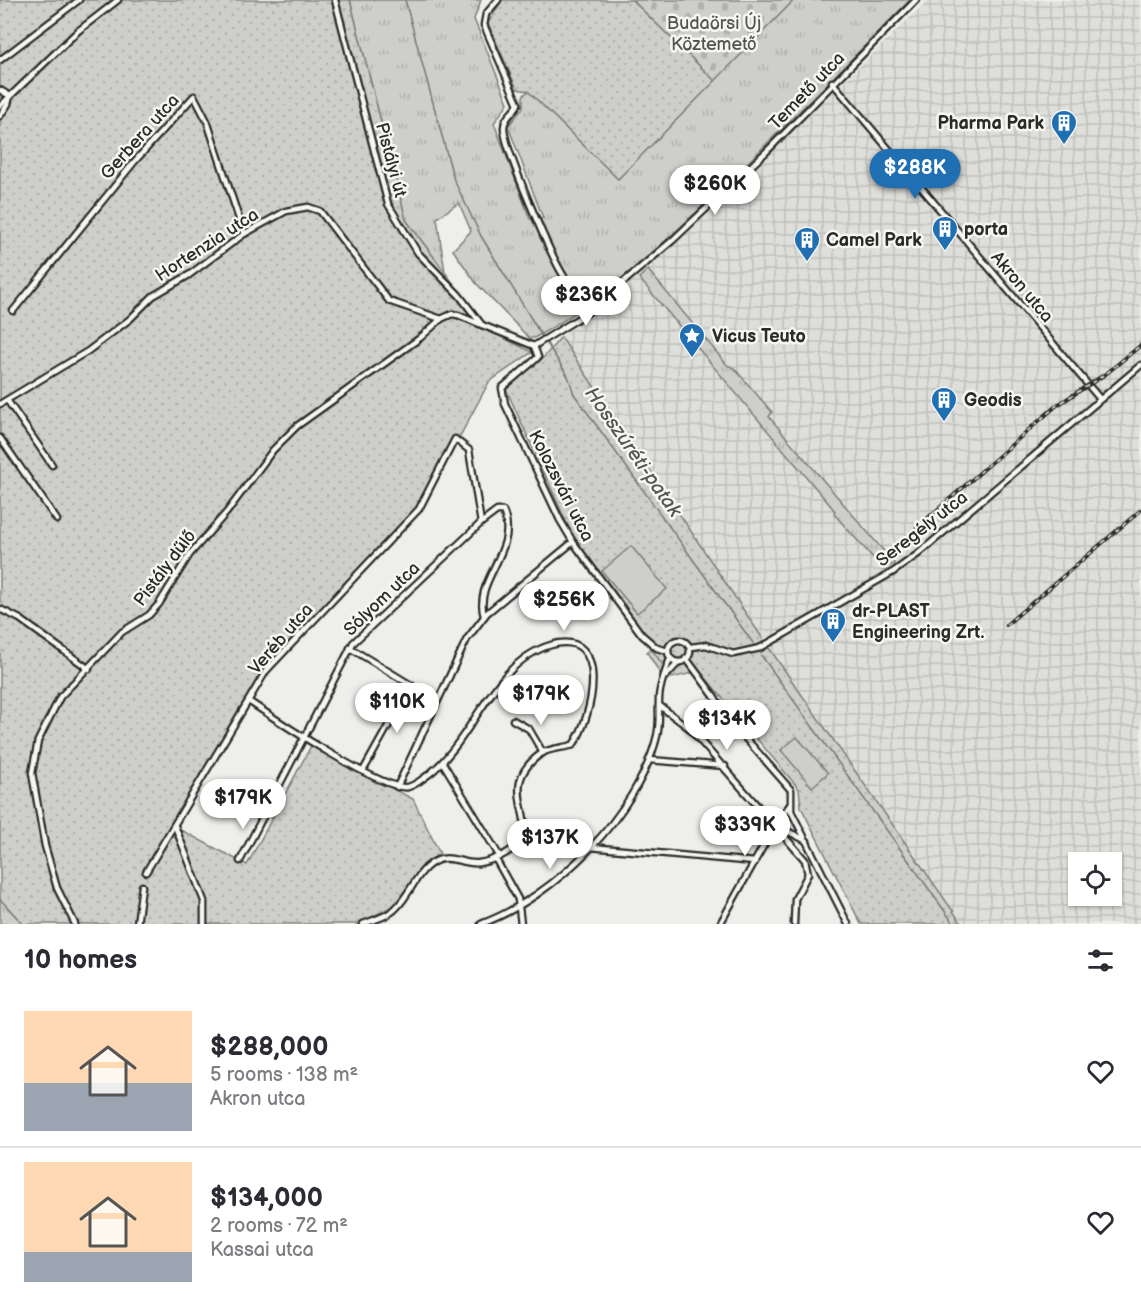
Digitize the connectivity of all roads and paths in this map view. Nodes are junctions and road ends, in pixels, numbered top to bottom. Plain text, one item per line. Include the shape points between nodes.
1 (79, 0) edge
2 (118, 0) edge
3 (335, 0) edge
4 (498, 0) edge
5 (916, 0) edge
6 (0, 60) edge
7 (832, 82) junction
8 (0, 90) edge
9 (10, 96) junction
10 (0, 106) edge
11 (0, 116) edge
12 (244, 234) junction
13 (466, 304) junction
14 (594, 307) junction
15 (13, 311) dead end
16 (458, 315) junction
17 (441, 319) junction
18 (482, 325) junction
19 (534, 346) junction
20 (1141, 365) edge
21 (1100, 399) junction
22 (7, 400) junction
23 (0, 404) edge
24 (0, 438) edge
25 (52, 465) dead end
26 (57, 520) dead end
27 (482, 523) junction
28 (573, 542) junction
29 (0, 609) edge
30 (484, 616) junction
31 (691, 647) junction
32 (350, 648) junction
33 (668, 651) junction
34 (686, 658) junction
35 (670, 659) junction
36 (678, 663) junction
37 (89, 669) junction
38 (663, 681) junction
39 (250, 702) junction
40 (660, 706) junction
41 (513, 720) dead end
42 (304, 736) junction
43 (543, 753) junction
44 (649, 760) junction
45 (443, 763) junction
46 (725, 766) junction
47 (363, 771) junction
48 (398, 787) junction
49 (790, 805) junction
50 (717, 816) dead end
51 (773, 823) junction
52 (175, 826) junction
53 (807, 841) junction
54 (590, 847) junction
55 (497, 858) junction
56 (240, 861) dead end
57 (755, 862) junction
58 (146, 872) dead end
59 (141, 886) dead end
60 (521, 905) junction
61 (75, 924) edge
62 (137, 924) edge
63 (204, 924) edge
64 (363, 924) edge
65 (481, 924) edge
66 (521, 924) edge
67 (720, 924) edge
68 (794, 924) edge
69 (848, 924) edge

1 - 6 street
2 - 9 street via 78,31
3 - 13 street, Pistályi út via 392,213 417,253
4 - 14 street via 484,21 518,98 518,107 504,124 506,137 558,265 578,294
5 - 7 street, Temető utca
7 - 14 street, Temető utca via 716,200
7 - 21 street, Akron utca
8 - 9 street
9 - 10 street
9 - 11 street
12 - 15 street, Gerbera utca via 207,121 194,96 135,161
12 - 17 street, Hortenzia utca via 286,211 316,209 324,214 389,301
12 - 22 street, Hortenzia utca via 153,296 88,351
13 - 16 street
13 - 18 street, Pistályi út
14 - 19 street, Temető utca
16 - 17 street
16 - 18 street
17 - 37 street, Pistály dűlő via 297,426 190,554 159,604 122,632
18 - 19 street
19 - 28 street, Kolozsvári utca via 538,357 502,388 502,399
20 - 21 street, Seregély utca
21 - 31 street, Seregély utca via 893,572 760,648 733,654 706,645
22 - 23 street, Hortenzia utca
22 - 25 street
24 - 26 street
27 - 30 street, Sólyom utca via 497,511 503,511 507,520 502,556 484,591
27 - 32 street, Sólyom utca
27 - 39 street, Veréb utca via 469,450 455,439 419,509 267,671
28 - 30 street
28 - 33 street, Kolozsvári utca via 642,635 657,648
29 - 37 street
30 - 48 street via 467,639
31 - 33 street via 678,640
31 - 34 street
32 - 42 street, Sólyom utca
32 - 47 street via 411,685
33 - 35 street
34 - 36 street
34 - 49 street via 726,716 791,790
35 - 36 street
35 - 38 street
36 - 38 street
37 - 61 street, Pistály dűlő via 60,697 38,741 33,765 44,840 57,888
38 - 40 street
39 - 42 street
39 - 52 street, Veréb utca
40 - 44 street
40 - 46 street via 690,728
41 - 43 street via 530,729
42 - 47 street
42 - 56 street, Sólyom utca
43 - 45 street via 573,745 583,732 592,703 588,654 576,645 566,643 539,650 508,673
43 - 55 street via 517,784 524,837
44 - 46 street
44 - 54 street via 630,797
45 - 48 street via 416,784
45 - 55 street
46 - 51 street
47 - 48 street
49 - 51 street
49 - 53 street
50 - 51 street
51 - 53 street
51 - 57 street
51 - 68 street via 807,864 808,874 795,899
52 - 58 street, Veréb utca
52 - 63 street via 204,901
53 - 69 street
54 - 57 street
54 - 60 street via 564,873
55 - 60 street
55 - 64 street via 479,863 438,860 428,867 396,909
57 - 67 street
59 - 62 street
60 - 65 street
60 - 66 street

